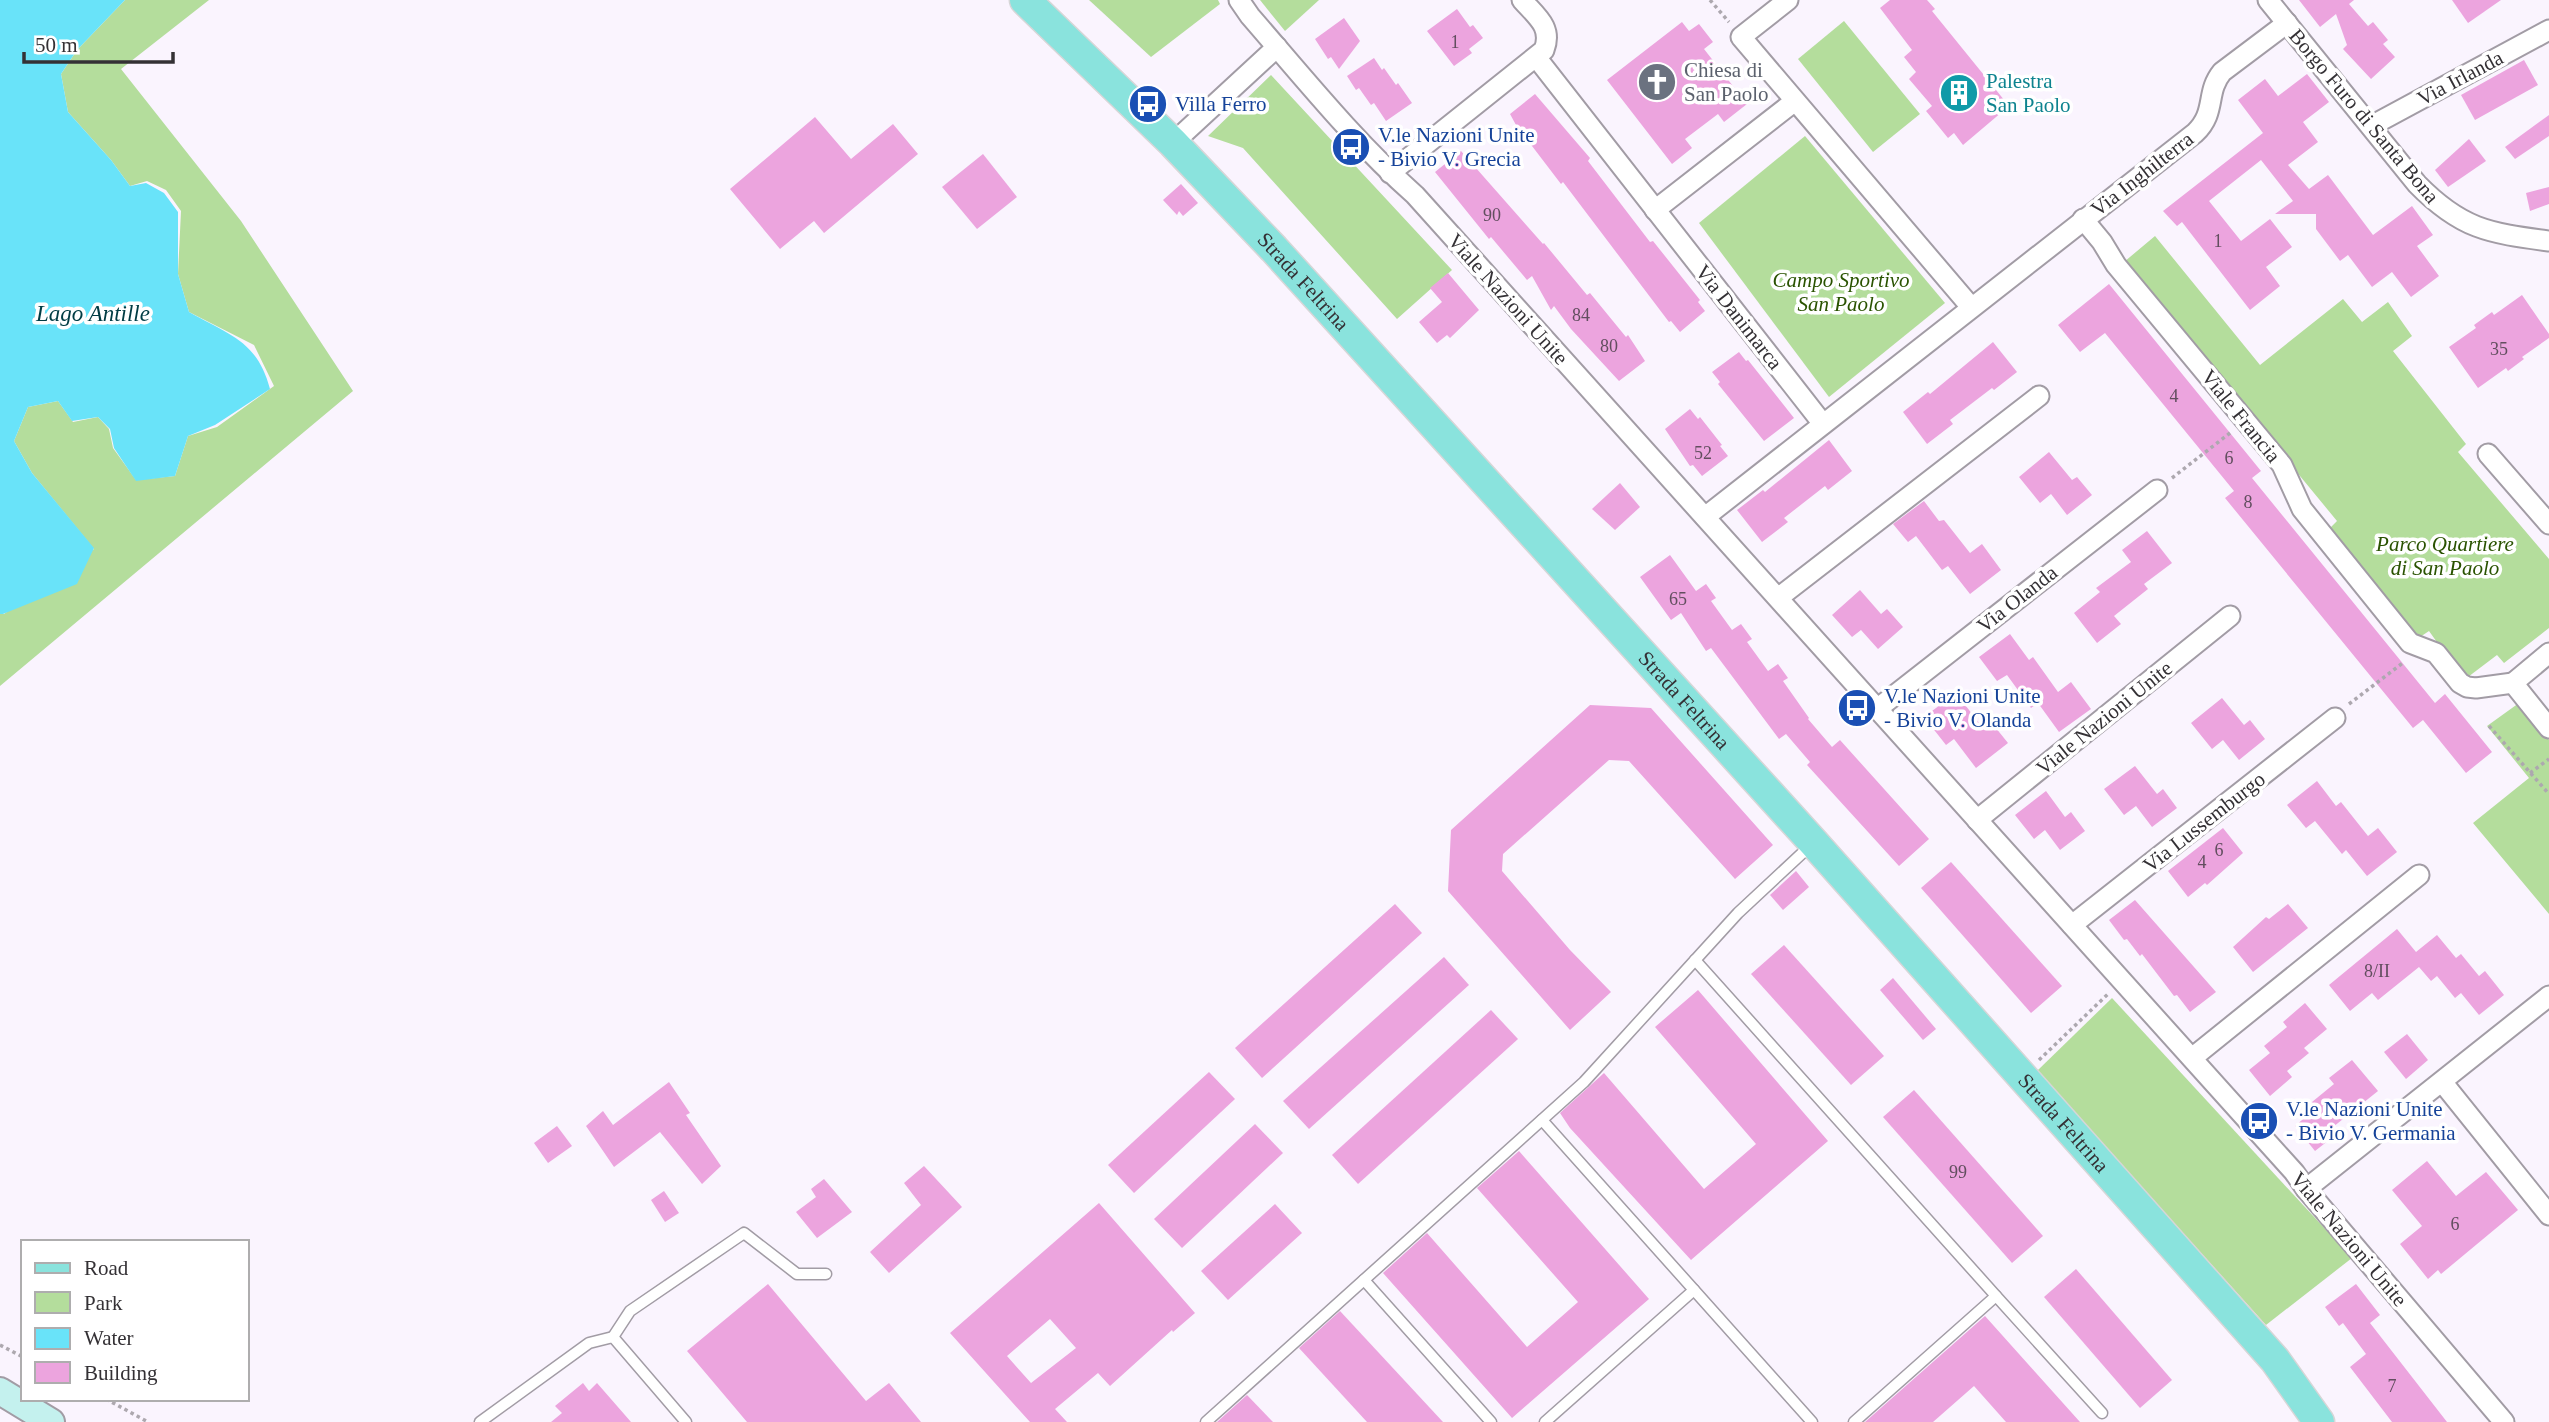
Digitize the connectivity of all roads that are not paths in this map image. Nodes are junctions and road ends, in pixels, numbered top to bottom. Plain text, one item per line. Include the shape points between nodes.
1 (1025, 0) edge
2 (1239, 0) edge
3 (1522, 0) edge
4 (1787, 0) edge
5 (2268, 0) edge
6 (2287, 23) junction
7 (2549, 30) edge
8 (1277, 47) junction
9 (1536, 57) junction
10 (1795, 101) junction
11 (2371, 126) junction
12 (1173, 143) junction
13 (1390, 173) junction
14 (1655, 210) junction
15 (2083, 219) junction
16 (2549, 241) edge
17 (1971, 307) junction
18 (2039, 396) dead end
19 (1821, 426) junction
20 (2488, 454) dead end
21 (2157, 490) road end
22 (1705, 517) junction
23 (2549, 524) edge
24 (1778, 598) junction
25 (2230, 616) dead end
26 (2549, 653) edge
27 (2513, 683) junction
28 (1877, 709) junction
29 (2336, 718) road end
30 (2549, 728) edge
31 (1977, 820) junction
32 (1814, 843) junction
33 (2419, 875) dead end
34 (2072, 925) junction
35 (1695, 960) junction
36 (2549, 996) edge
37 (2192, 1058) junction
38 (2447, 1088) dead end
39 (1542, 1120) junction
40 (2306, 1189) junction
41 (2549, 1215) edge
42 (826, 1274) dead end
43 (1364, 1280) junction
44 (1694, 1290) junction
45 (1996, 1296) junction
46 (613, 1337) junction
47 (0, 1391) edge
48 (2102, 1413) dead end
49 (51, 1422) edge
50 (480, 1422) edge
51 (686, 1422) edge
52 (1206, 1422) edge
53 (1491, 1422) edge
54 (1545, 1422) edge
55 (1812, 1422) edge
56 (1854, 1422) edge
57 (2319, 1422) edge
58 (2504, 1422) edge

1 - 12 main road, Strada Feltrina
2 - 8 street, Viale Nazioni Unite
3 - 9 street via 1546,28 1548,39
4 - 10 street via 1741,37
5 - 6 street, Borgo Furo di Santa Bona
6 - 11 street, Borgo Furo di Santa Bona
6 - 15 street, Via Inghilterra via 2222,72 2215,81 2210,113 2195,133
7 - 11 street, Via Irlanda
8 - 12 street
8 - 13 street, Viale Nazioni Unite
9 - 13 street
9 - 14 street, Via Danimarca
10 - 14 street
10 - 17 street
11 - 16 street, Borgo Furo di Santa Bona via 2417,184 2452,215 2486,231
12 - 32 main road, Strada Feltrina
13 - 22 street, Viale Nazioni Unite via 1415,195
14 - 19 street, Via Danimarca
15 - 17 street, Via Inghilterra
15 - 27 street, Viale Francia via 2282,465 2302,509 2410,643 2436,653 2467,687
17 - 19 street, Via Inghilterra
18 - 24 street
19 - 22 street, Via Inghilterra
20 - 23 street
21 - 28 street, Via Olanda
22 - 24 street, Viale Nazioni Unite
24 - 28 street, Viale Nazioni Unite
25 - 31 street, Viale Nazioni Unite
26 - 27 street
27 - 30 street
28 - 31 street, Viale Nazioni Unite
29 - 34 street, Via Lussemburgo
31 - 34 street, Viale Nazioni Unite
32 - 35 lane
32 - 57 main road, Strada Feltrina via 2275,1360
33 - 37 street
34 - 37 street, Viale Nazioni Unite
35 - 39 lane via 1584,1082
35 - 45 lane
36 - 40 street
37 - 40 street, Viale Nazioni Unite
38 - 41 street
39 - 43 lane
39 - 44 lane
40 - 58 street, Viale Nazioni Unite
42 - 46 lane via 797,1274 744,1233 630,1311
43 - 52 lane
43 - 53 lane
44 - 54 lane
44 - 55 lane
45 - 48 lane
45 - 56 lane
46 - 50 lane via 589,1343
46 - 51 lane
47 - 49 main road

